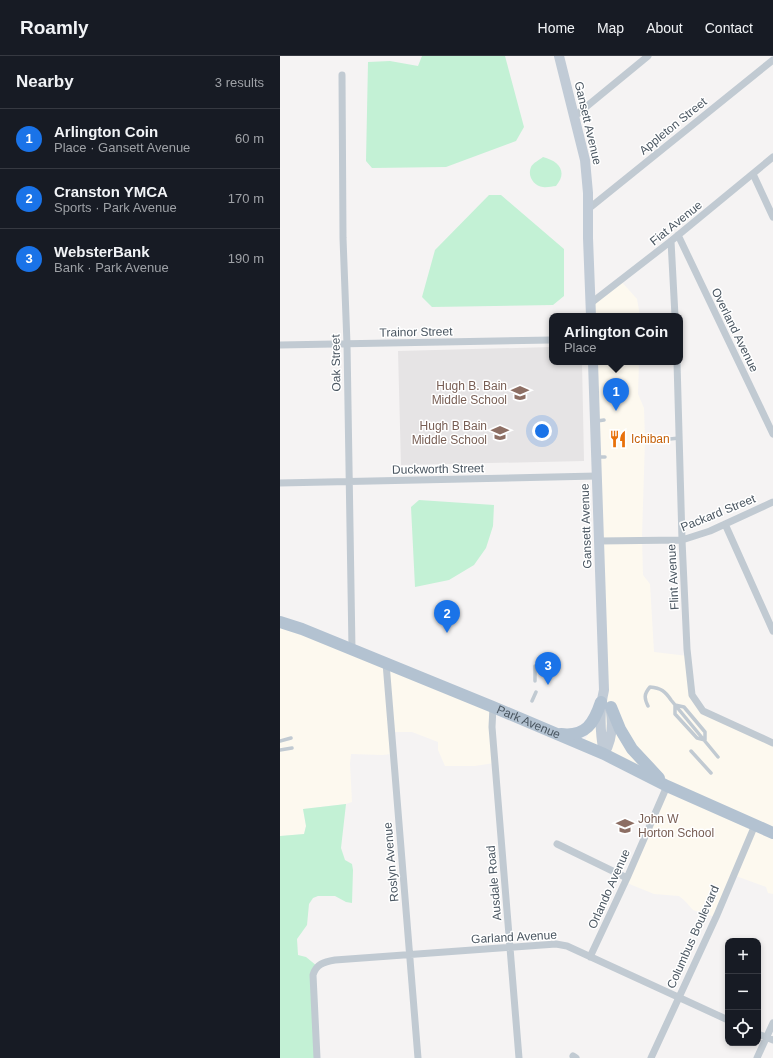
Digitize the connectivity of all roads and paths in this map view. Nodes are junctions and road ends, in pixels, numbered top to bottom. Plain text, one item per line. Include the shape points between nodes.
1 (559, 56) edge
2 (648, 56) edge
3 (773, 60) edge
4 (342, 76) dead end
5 (575, 116) junction
6 (773, 157) edge
7 (753, 174) junction
8 (587, 210) junction
9 (773, 217) edge
10 (678, 235) junction
11 (671, 241) junction
12 (591, 303) junction
13 (591, 313) edge
14 (675, 313) edge
15 (549, 340) edge
16 (347, 344) junction
17 (280, 345) edge
18 (593, 365) edge
19 (677, 365) edge
20 (773, 434) edge
21 (680, 438) junction
22 (670, 439) dead end
23 (597, 476) junction
24 (350, 482) junction
25 (280, 483) edge
26 (773, 502) edge
27 (725, 524) junction
28 (682, 540) junction
29 (600, 541) junction
30 (280, 622) edge
31 (773, 631) edge
32 (352, 649) junction
33 (386, 663) junction
34 (534, 666) dead end
35 (535, 681) dead end
36 (536, 692) dead end
37 (532, 701) dead end
38 (606, 705) junction
39 (648, 706) dead end
40 (493, 707) junction
41 (555, 733) junction
42 (291, 738) dead end
43 (280, 741) edge
44 (773, 744) edge
45 (292, 748) dead end
46 (280, 750) edge
47 (691, 751) dead end
48 (604, 754) junction
49 (718, 757) dead end
50 (712, 773) dead end
51 (667, 786) junction
52 (755, 825) junction
53 (772, 831) edge
54 (557, 844) dead end
55 (627, 878) junction
56 (511, 948) junction
57 (410, 955) junction
58 (590, 957) junction
59 (678, 998) junction
60 (725, 1019) edge
61 (773, 1023) edge
62 (770, 1039) edge
63 (317, 1058) edge
64 (418, 1058) edge
65 (519, 1058) edge
66 (651, 1058) edge
67 (757, 1058) edge

1 - 5 main road, Gansett Avenue
2 - 5 street
3 - 8 street, Appleton Street
4 - 16 street, Oak Street via 343,238
5 - 8 main road, Gansett Avenue via 585,160
6 - 7 street, Fiat Avenue
7 - 9 street
7 - 10 street, Fiat Avenue
8 - 12 main road, Gansett Avenue
10 - 11 street, Fiat Avenue
10 - 20 street, Overland Avenue
11 - 12 street, Fiat Avenue
11 - 14 street
12 - 13 main road, Gansett Avenue
15 - 16 street, Trainor Street
16 - 17 street, Trainor Street
16 - 24 street, Oak Street
18 - 23 main road, Gansett Avenue via 600,421 601,457
19 - 21 street, Flint Avenue
21 - 22 lane
21 - 28 street, Flint Avenue
23 - 24 street, Duckworth Street
23 - 29 main road, Gansett Avenue
24 - 25 street, Duckworth Street
24 - 32 street, Oak Street
26 - 27 street, Packard Street
27 - 28 street, Packard Street
27 - 31 street
28 - 29 street, Packard Street
28 - 44 street, Flint Avenue via 687,649 692,695 703,711
29 - 38 main road, Gansett Avenue
30 - 32 main road, Park Avenue
32 - 33 main road, Park Avenue
33 - 40 main road, Park Avenue
33 - 57 street, Roslyn Avenue
34 - 35 lane
36 - 37 lane
38 - 41 main road via 592,724 578,733
38 - 48 main road, Gansett Avenue via 601,732
38 - 51 main road via 632,749
39 - 49 lane via 644,698 650,687 665,690
40 - 41 main road, Park Avenue
40 - 56 street, Ausdale Road via 492,727
41 - 48 main road, Park Avenue
42 - 43 lane
45 - 46 lane
47 - 50 lane
48 - 51 main road, Park Avenue
51 - 52 main road, Park Avenue
51 - 55 street, Orlando Avenue
52 - 53 main road, Park Avenue
52 - 59 street, Columbus Boulevard
54 - 55 street
55 - 58 street, Orlando Avenue
56 - 57 street, Garland Avenue
56 - 58 street, Garland Avenue via 556,944 567,946
56 - 65 street, Ausdale Road
57 - 63 street, Garland Avenue via 335,960 317,966 312,982
57 - 64 street, Roslyn Avenue
58 - 59 street, Garland Avenue
59 - 60 street, Garland Avenue
59 - 66 street, Columbus Boulevard
61 - 62 street
62 - 67 street

